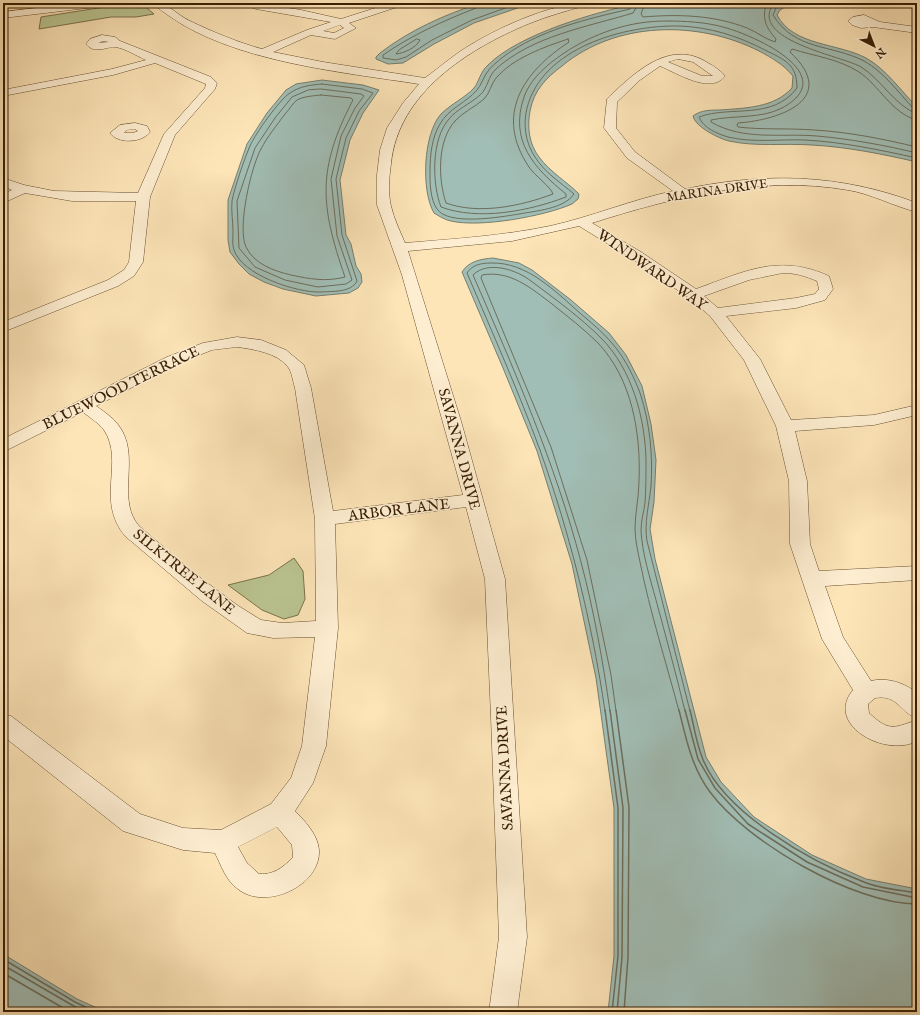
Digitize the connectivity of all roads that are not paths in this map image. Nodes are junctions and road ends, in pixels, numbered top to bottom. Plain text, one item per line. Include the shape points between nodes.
1 (104, 3) edge
2 (156, 3) edge
3 (245, 3) edge
4 (400, 3) edge
5 (583, 3) edge
6 (3, 15) edge
7 (339, 22) junction
8 (874, 24) dead end
9 (917, 30) edge
10 (115, 43) dead end
11 (263, 52) junction
12 (156, 60) junction
13 (661, 62) dead end
14 (427, 82) junction
15 (3, 93) edge
16 (144, 132) dead end
17 (170, 134) junction
18 (3, 182) edge
19 (21, 190) junction
20 (683, 193) junction
21 (143, 196) junction
22 (3, 199) edge
23 (917, 208) edge
24 (584, 222) junction
25 (399, 248) junction
26 (694, 295) junction
27 (715, 313) junction
28 (3, 327) edge
29 (84, 405) junction
30 (917, 410) edge
31 (785, 426) junction
32 (3, 446) edge
33 (473, 500) junction
34 (325, 519) junction
35 (917, 573) edge
36 (812, 579) junction
37 (327, 628) junction
38 (866, 691) junction
39 (917, 709) edge
40 (3, 723) edge
41 (917, 730) edge
42 (280, 812) junction
43 (223, 842) junction
44 (503, 1012) edge

1 - 6 street
2 - 11 street via 199,29
3 - 7 street via 263,7 256,13 267,16 287,11
4 - 7 street
5 - 14 street, SAVANNA DRIVE via 526,21 475,46
7 - 11 street
8 - 9 street
10 - 12 street
11 - 14 street via 338,68
12 - 15 street via 113,72
12 - 17 street via 212,83 210,89
13 - 20 street via 627,85 611,101 610,128 631,155
14 - 25 street, SAVANNA DRIVE via 396,122 386,150 383,175 384,205
16 - 17 street
17 - 21 street
18 - 19 street
19 - 21 street via 63,198
19 - 22 street
20 - 23 street, MARINA DRIVE via 784,182 829,183 894,197
20 - 24 street, MARINA DRIVE via 630,206
21 - 28 street via 136,262 129,272 113,283
24 - 25 street, MARINA DRIVE via 504,238
24 - 26 street, WINDWARD WAY
25 - 33 street, SAVANNA DRIVE via 452,421
26 - 27 street, WINDWARD WAY
26 - 27 street via 751,274 775,270 794,268 824,279 826,289 820,297 796,303
27 - 31 street, WINDWARD WAY via 752,359
29 - 32 street, BLUEWOOD TERRACE
29 - 34 street, BLUEWOOD TERRACE via 173,360 209,346 237,342 261,345 280,353 296,365 303,388
29 - 37 street, SILKTREE LANE via 111,426 119,446 120,505 125,524 140,538 224,607 254,627 285,631
30 - 31 street via 874,420
31 - 36 street, WINDWARD WAY via 798,481 800,544
33 - 34 street, ARBOR LANE
33 - 44 street, SAVANNA DRIVE via 495,579 503,709 512,937
34 - 37 street, BLUEWOOD TERRACE
35 - 36 street
36 - 38 street, WINDWARD WAY via 833,639
37 - 42 street, BLUEWOOD TERRACE via 314,746 301,783
38 - 39 street via 878,688 893,690 910,700
38 - 41 street via 860,696 856,710 859,718 869,728 893,738 903,738
40 - 43 street via 132,822 183,839
42 - 43 street, BLUEWOOD TERRACE
42 - 43 street via 302,839 306,850 304,862 282,883 264,887 252,884 239,872

